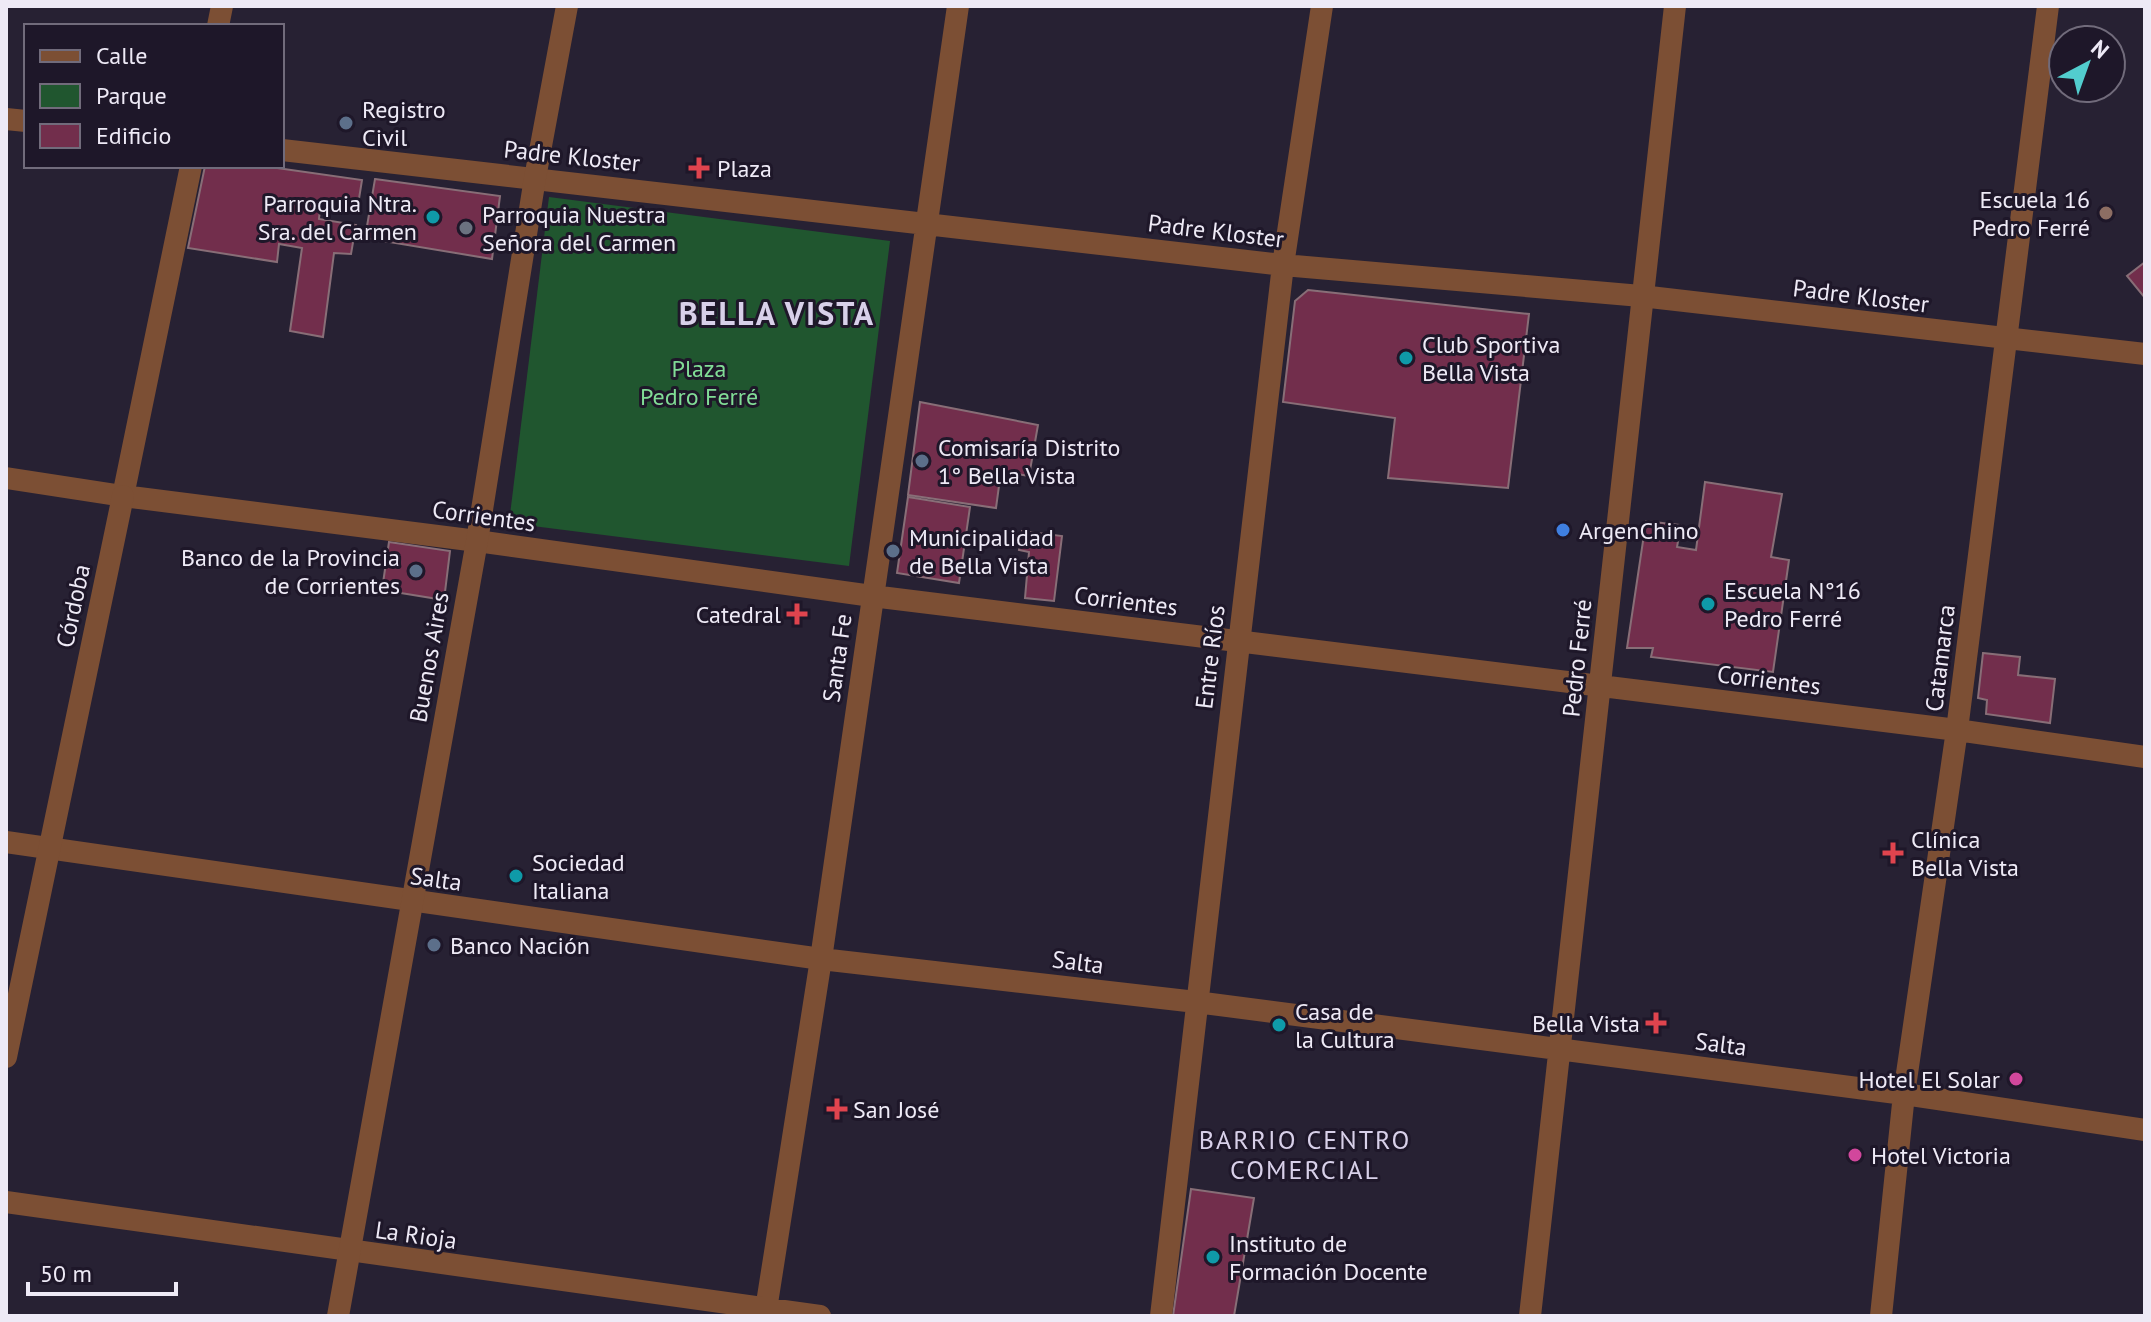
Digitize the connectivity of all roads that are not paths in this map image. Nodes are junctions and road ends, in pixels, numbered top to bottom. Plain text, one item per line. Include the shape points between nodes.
1 (567, 6) edge
2 (958, 6) edge
3 (1322, 6) edge
4 (1675, 6) edge
5 (2048, 6) edge
6 (284, 150) edge
7 (191, 168) edge
8 (535, 178) junction
9 (925, 223) junction
10 (1283, 265) junction
11 (1641, 296) junction
12 (2005, 339) junction
13 (2145, 354) edge
14 (6, 478) edge
15 (123, 496) junction
16 (477, 541) junction
17 (872, 596) junction
18 (1238, 642) junction
19 (1600, 685) junction
20 (1957, 730) junction
21 (2145, 757) edge
22 (6, 842) edge
23 (50, 848) junction
24 (411, 902) junction
25 (821, 959) junction
26 (1196, 1002) junction
27 (1559, 1049) junction
28 (6, 1057) edge
29 (1904, 1094) junction
30 (2145, 1130) edge
31 (6, 1202) edge
32 (349, 1251) junction
33 (766, 1313) edge
34 (338, 1316) edge
35 (820, 1316) edge
36 (1161, 1316) edge
37 (1530, 1316) edge
38 (1881, 1316) edge

1 - 8 street, Buenos Aires
2 - 9 street, Santa Fe
3 - 10 street, Entre Ríos
4 - 11 street, Pedro Ferré
5 - 12 street, Catamarca
6 - 8 street, Padre Kloster
7 - 15 street, Córdoba
8 - 9 street, Padre Kloster
8 - 16 street, Buenos Aires
9 - 10 street, Padre Kloster
9 - 17 street, Santa Fe
10 - 11 street, Padre Kloster
10 - 18 street, Entre Ríos
11 - 12 street, Padre Kloster
11 - 19 street, Pedro Ferré
12 - 13 street, Padre Kloster
12 - 20 street, Catamarca
14 - 15 street, Corrientes
15 - 16 street, Corrientes
15 - 23 street, Córdoba
16 - 17 street, Corrientes
16 - 24 street, Buenos Aires
17 - 18 street, Corrientes
17 - 25 street, Santa Fe
18 - 19 street, Corrientes
18 - 26 street, Entre Ríos
19 - 20 street, Corrientes
19 - 27 street, Pedro Ferré
20 - 21 street, Corrientes
20 - 29 street, Catamarca
22 - 23 street, Salta
23 - 24 street, Salta
23 - 28 street, Córdoba
24 - 25 street, Salta
24 - 32 street, Buenos Aires
25 - 26 street, Salta
25 - 33 street, Santa Fe
26 - 27 street, Salta
26 - 36 street, Entre Ríos
27 - 29 street, Salta
27 - 37 street, Pedro Ferré
29 - 30 street, Salta
29 - 38 street, Catamarca
31 - 32 street, La Rioja
32 - 33 street, La Rioja
32 - 34 street, Buenos Aires
33 - 35 street, La Rioja

